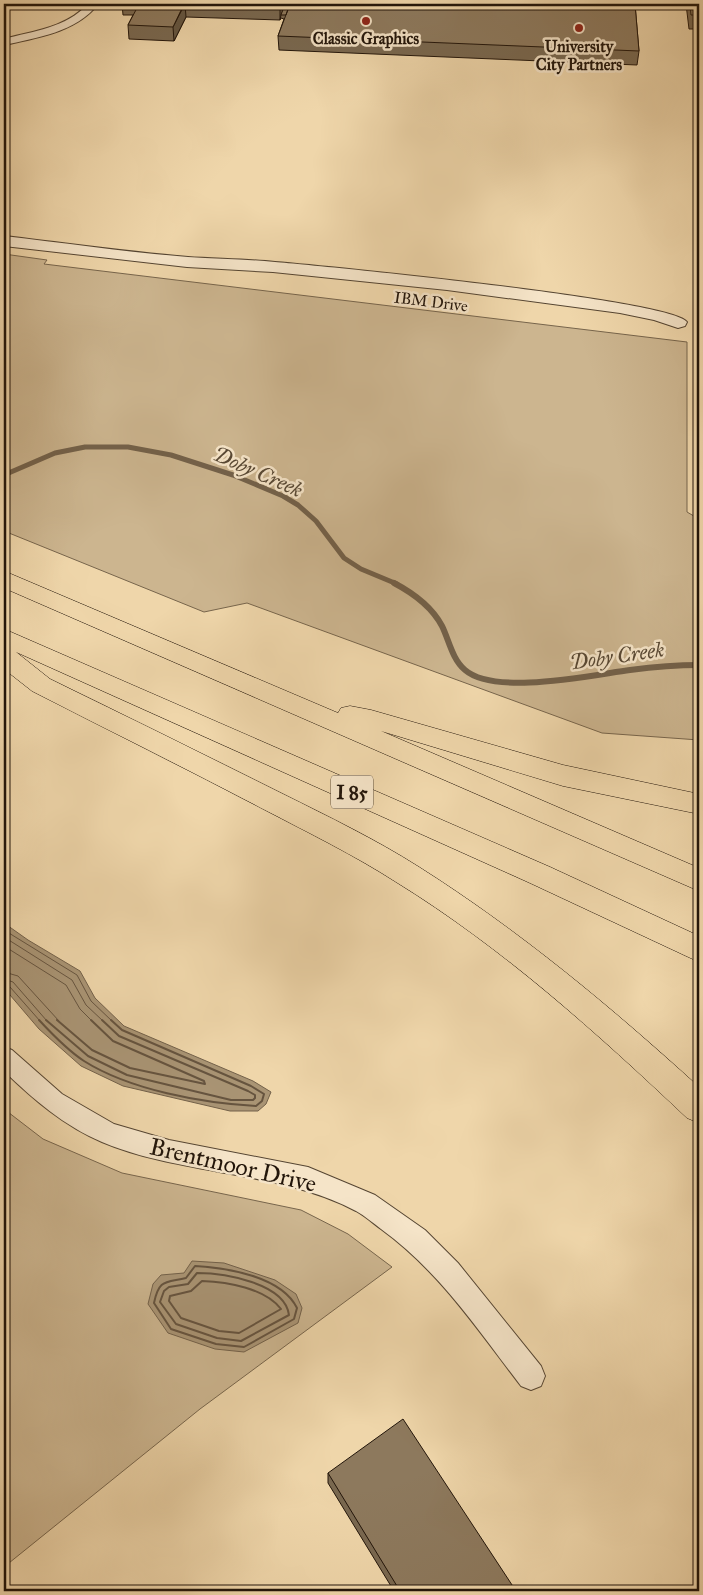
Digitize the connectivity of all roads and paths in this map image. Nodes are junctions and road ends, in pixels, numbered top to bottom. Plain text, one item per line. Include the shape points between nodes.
1 (93, 4) edge
2 (4, 42) edge
3 (4, 241) edge
4 (187, 262) junction
5 (398, 297) dead end
6 (488, 308) dead end
7 (4, 579) edge
8 (4, 638) edge
9 (4, 656) edge
10 (295, 704) junction
11 (699, 804) edge
12 (699, 880) edge
13 (699, 950) edge
14 (4, 1057) edge
15 (699, 1108) edge
16 (531, 1376) dead end

1 - 2 street via 84,14 69,22
3 - 4 street, IBM Drive
4 - 5 street, IBM Drive via 253,277
4 - 6 street, IBM Drive via 282,267 465,287 620,308 685,323 658,324
7 - 10 highway
8 - 13 highway, I 85 via 540,875
9 - 15 highway via 40,685 362,847 447,901 503,940 561,987 652,1063
10 - 11 highway via 380,721 591,783
10 - 12 highway
14 - 16 street, Brentmoor Drive via 54,1102 108,1133 169,1151 308,1179 366,1203 416,1239 449,1272

